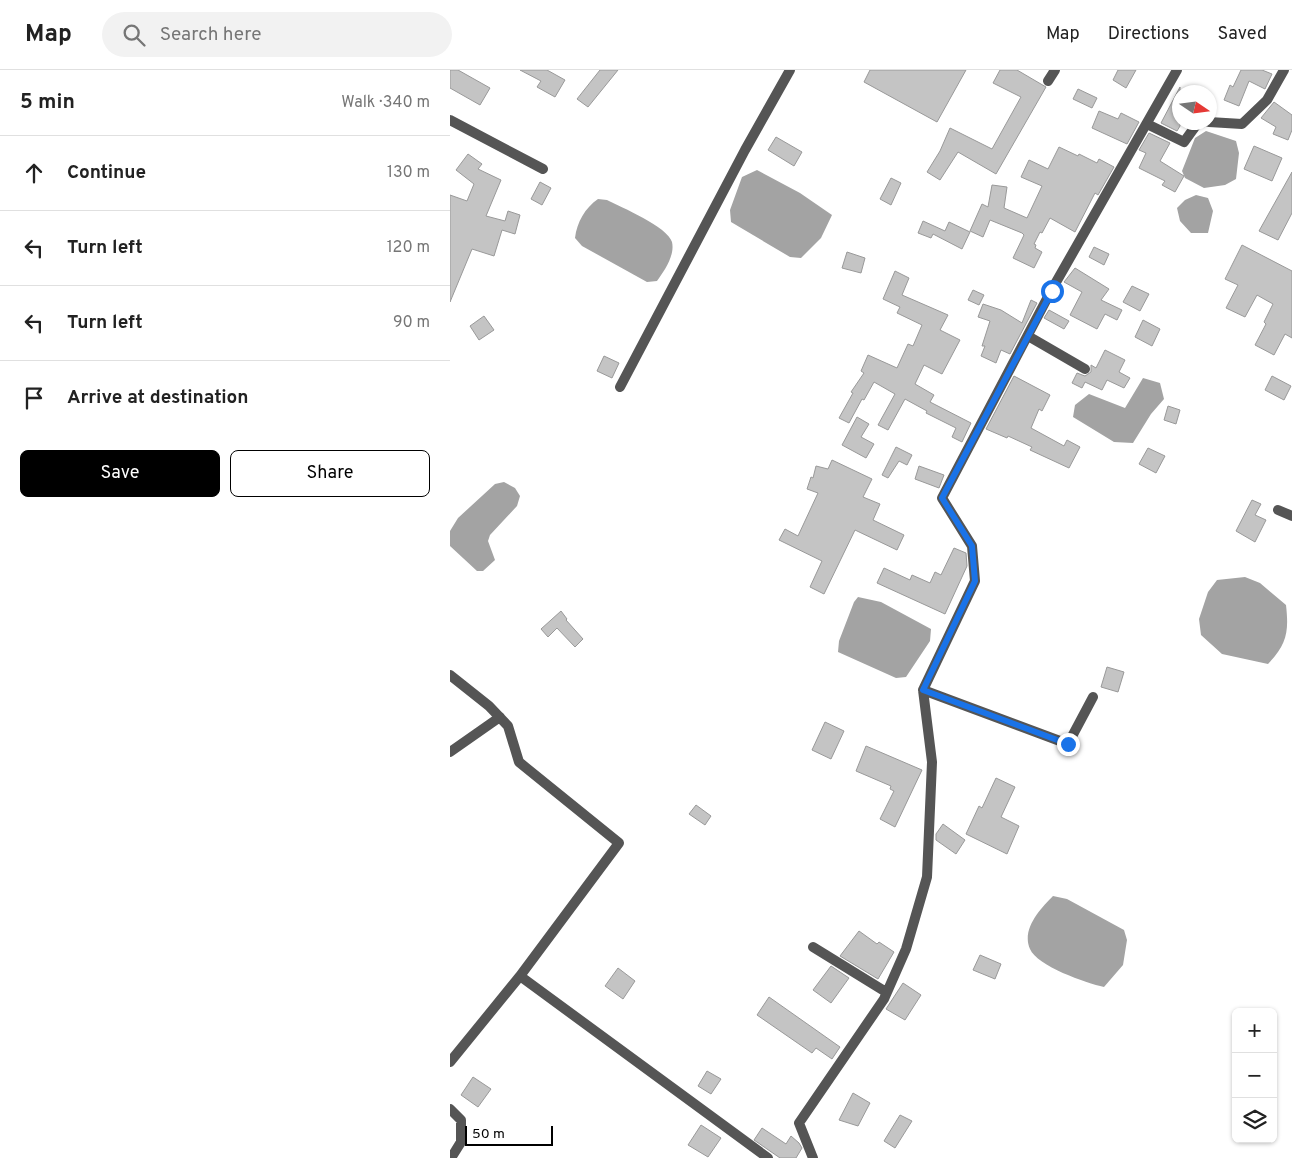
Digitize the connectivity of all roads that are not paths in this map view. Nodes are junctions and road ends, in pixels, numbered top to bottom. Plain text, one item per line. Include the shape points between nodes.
1 (790, 70) edge
2 (1055, 70) edge
3 (1177, 70) edge
4 (1284, 70) edge
5 (1048, 81) dead end
6 (450, 120) edge
7 (1217, 122) edge
8 (1147, 124) junction
9 (1193, 130) edge
10 (543, 169) dead end
11 (1028, 336) junction
12 (1085, 368) dead end
13 (620, 387) dead end
14 (1278, 510) dead end
15 (1292, 516) edge
16 (450, 675) edge
17 (923, 690) junction
18 (1093, 697) dead end
19 (500, 717) junction
20 (450, 752) edge
21 (813, 947) dead end
22 (520, 976) junction
23 (886, 992) junction
24 (450, 1062) edge
25 (450, 1109) edge
26 (451, 1158) edge
27 (768, 1158) edge
28 (813, 1158) edge

1 - 13 street
2 - 5 street
3 - 8 street
4 - 7 street via 1266,100 1242,124
6 - 10 street
8 - 9 street via 1184,142
8 - 11 street
11 - 12 street
11 - 17 street via 942,498 972,546 975,581
14 - 15 street
16 - 19 street
17 - 18 street via 1068,744
17 - 23 street via 932,762 927,877 906,949
19 - 20 street
19 - 22 street via 508,726 519,762 619,843
21 - 23 street
22 - 24 street
22 - 27 street
23 - 28 street via 799,1123
25 - 26 street via 461,1120 461,1142

